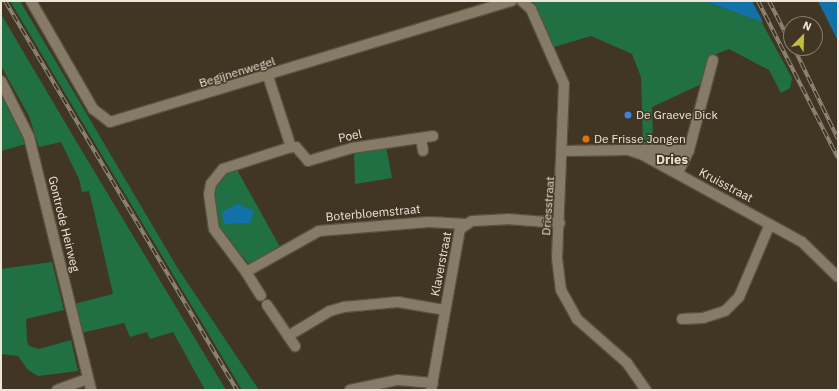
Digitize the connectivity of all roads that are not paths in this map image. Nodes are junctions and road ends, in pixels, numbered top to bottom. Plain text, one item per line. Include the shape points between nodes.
1 (31, 1) edge
2 (512, 1) edge
3 (522, 1) edge
4 (713, 60) dead end
5 (268, 76) junction
6 (1, 80) edge
7 (433, 136) dead end
8 (421, 138) junction
9 (292, 147) junction
10 (628, 150) junction
11 (689, 150) junction
12 (423, 151) dead end
13 (564, 151) junction
14 (678, 173) junction
15 (560, 223) junction
16 (465, 224) junction
17 (770, 224) junction
18 (246, 272) junction
19 (838, 277) edge
20 (260, 296) dead end
21 (267, 305) dead end
22 (445, 310) junction
23 (682, 319) dead end
24 (288, 336) junction
25 (295, 346) dead end
26 (88, 379) junction
27 (432, 386) edge
28 (57, 390) edge
29 (91, 390) edge
30 (350, 390) edge
31 (646, 390) edge

1 - 5 street, Begijnenwegel via 94,109 110,122
2 - 5 street, Begijnenwegel
3 - 13 street, Driesstraat via 531,9 562,75
4 - 11 street
5 - 9 street
6 - 26 street, Gontrode Heirweg via 30,137
7 - 8 street, Poel
8 - 9 street, Poel via 352,148 308,161 296,147
8 - 12 street
9 - 18 street via 223,169 211,184 209,203 214,229
10 - 11 street
10 - 13 street, Kruisstraat
10 - 14 street, Kruisstraat
11 - 14 street
13 - 15 street, Driesstraat
14 - 17 street, Kruisstraat
15 - 16 street, Klaverstraat via 508,219
15 - 31 street, Driesstraat via 558,274 565,300 578,318 627,363
16 - 18 street, Boterbloemstraat via 429,222 319,231
16 - 22 street, Klaverstraat via 458,236
17 - 19 street, Kruisstraat via 802,242
17 - 23 street via 739,298 725,311 703,318
18 - 20 street
21 - 24 street
22 - 24 street, Klaverstraat via 398,302 344,307 330,311
22 - 27 street, Klaverstraat
24 - 25 street
26 - 28 street
26 - 29 street, Gontrode Heirweg
27 - 30 street, Klaverstraat via 398,380

